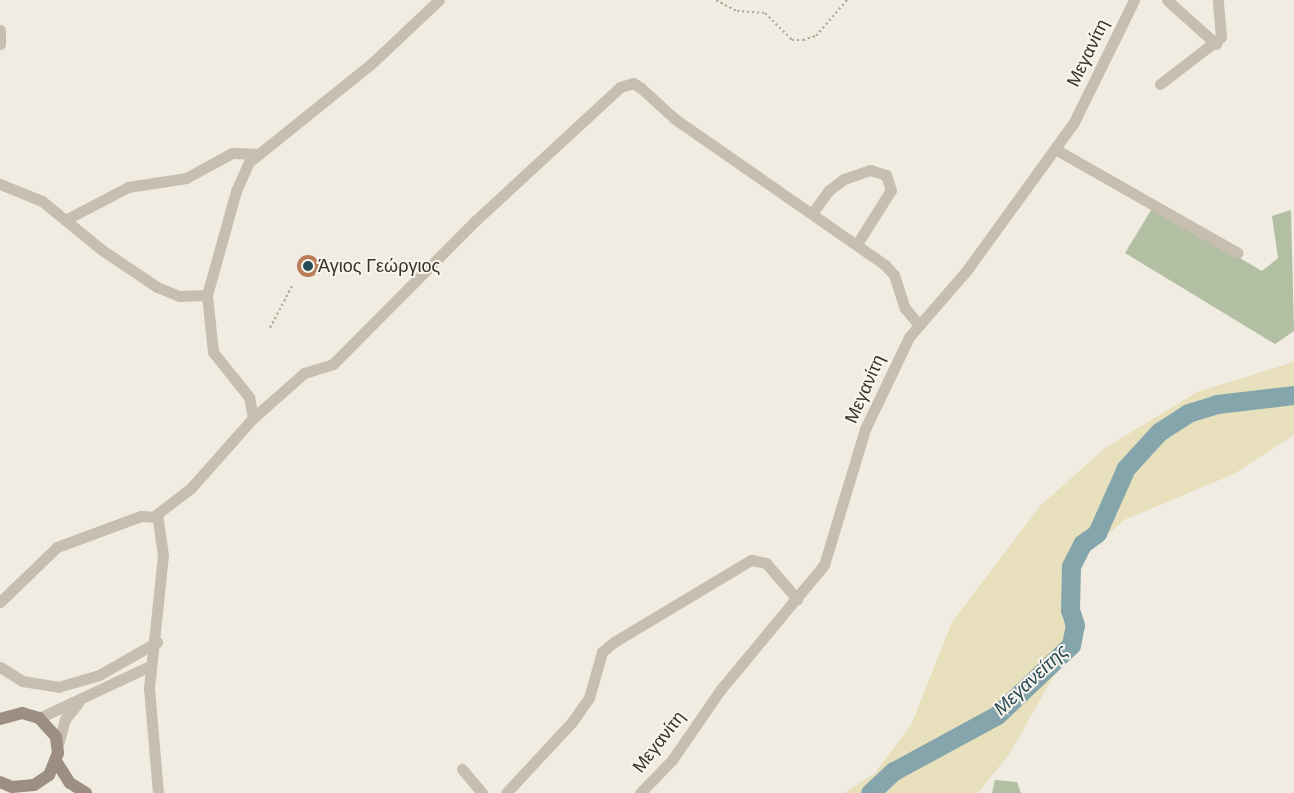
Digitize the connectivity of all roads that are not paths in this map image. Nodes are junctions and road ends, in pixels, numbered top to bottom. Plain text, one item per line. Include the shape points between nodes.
1 (439, 0) edge
2 (1134, 0) edge
3 (1167, 0) edge
4 (1218, 0) edge
5 (0, 30) edge
6 (0, 44) edge
7 (1216, 44) junction
8 (1160, 84) dead end
9 (1055, 149) junction
10 (259, 154) junction
11 (0, 184) edge
12 (813, 212) junction
13 (65, 220) junction
14 (857, 244) junction
15 (1238, 253) dead end
16 (207, 295) junction
17 (918, 324) junction
18 (253, 418) junction
19 (156, 517) junction
20 (797, 598) junction
21 (0, 602) edge
22 (157, 642) junction
23 (0, 666) edge
24 (150, 666) junction
25 (81, 700) junction
26 (2, 715) edge
27 (39, 718) junction
28 (58, 745) junction
29 (56, 761) junction
30 (462, 769) dead end
31 (44, 780) junction
32 (0, 782) edge
33 (84, 792) edge
34 (158, 793) edge
35 (482, 793) edge
36 (506, 793) edge
37 (640, 793) edge

1 - 10 street via 371,64
2 - 9 street, Μεγανίτη via 1078,115
3 - 7 street
4 - 7 street via 1222,29
5 - 6 street
7 - 8 street
9 - 15 street
9 - 17 street, Μεγανίτη via 966,270
10 - 13 street via 232,153 186,178 128,187
10 - 16 street via 238,184
11 - 13 street via 32,195
12 - 14 street
12 - 14 street via 828,191 844,179 870,170 886,175 892,190
12 - 18 street via 675,119 641,88 627,83 475,221 333,364 304,372
13 - 16 street via 157,287 179,296
14 - 17 street via 890,269 905,308
16 - 18 street via 212,352 248,397
17 - 20 street, Μεγανίτη via 865,429 827,560
18 - 19 street via 191,488
19 - 21 street via 141,516 57,547
19 - 22 street via 163,550
20 - 36 street via 766,563 751,560 614,642 602,652 592,692 572,722
20 - 37 street, Μεγανίτη via 721,689 672,760
22 - 23 street via 99,675 58,687 22,681
22 - 24 street
24 - 25 street
24 - 34 street
25 - 27 street
25 - 28 street via 65,719
26 - 27 main road
27 - 28 main road
28 - 29 main road
29 - 31 main road
29 - 33 main road via 70,783
30 - 35 street
31 - 32 main road via 23,788
31 - 33 main road

